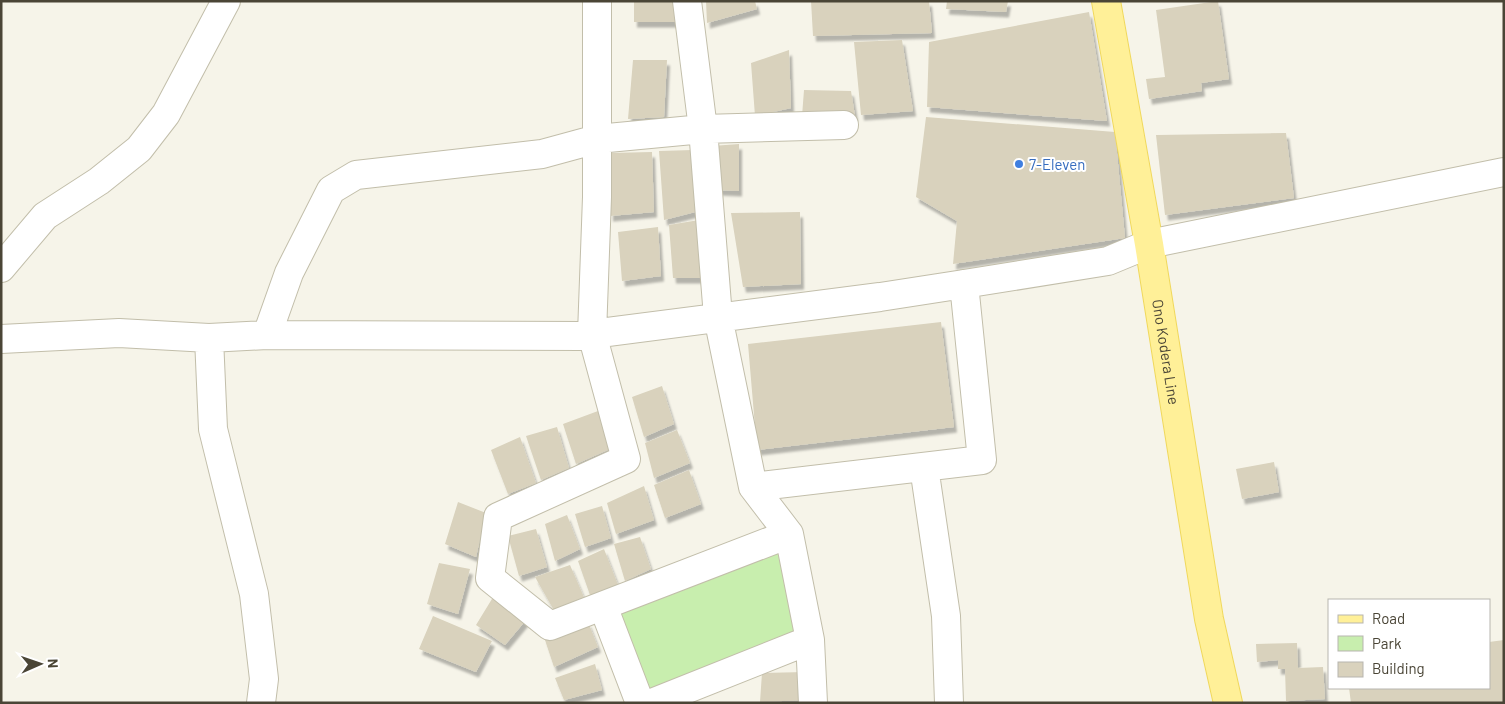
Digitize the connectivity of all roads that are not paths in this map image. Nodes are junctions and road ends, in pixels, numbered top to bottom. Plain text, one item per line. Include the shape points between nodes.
1 (226, 1) edge
2 (597, 1) edge
3 (688, 1) edge
4 (1106, 1) edge
5 (844, 125) dead end
6 (703, 129) junction
7 (597, 139) junction
8 (1504, 172) edge
9 (1149, 244) junction
10 (1, 268) edge
11 (964, 284) junction
12 (718, 317) junction
13 (592, 334) junction
14 (267, 335) junction
15 (209, 338) junction
16 (1, 339) edge
17 (924, 467) junction
18 (752, 487) junction
19 (789, 534) junction
20 (603, 606) junction
21 (810, 640) junction
22 (261, 703) edge
23 (640, 703) edge
24 (652, 703) edge
25 (813, 703) edge
26 (949, 703) edge
27 (1228, 703) edge

1 - 10 street via 166,114 139,149 99,181 45,216
2 - 7 street
3 - 6 street
4 - 9 main road, Ono Kodera Line
5 - 6 street
6 - 7 street
6 - 12 street
7 - 13 street
7 - 14 street via 542,154 356,175 331,190 290,272
8 - 9 street
9 - 11 street via 1108,261
9 - 27 main road, Ono Kodera Line via 1209,620
11 - 12 street
11 - 17 street via 982,460
12 - 13 street
12 - 18 street
13 - 14 street
13 - 20 street via 626,459 498,517 490,578 550,626
14 - 15 street
15 - 16 street via 119,333
15 - 22 street via 213,429 254,594 264,679
17 - 18 street
17 - 26 street via 946,616
18 - 19 street
19 - 20 street
19 - 21 street
20 - 23 street
21 - 24 street
21 - 25 street

